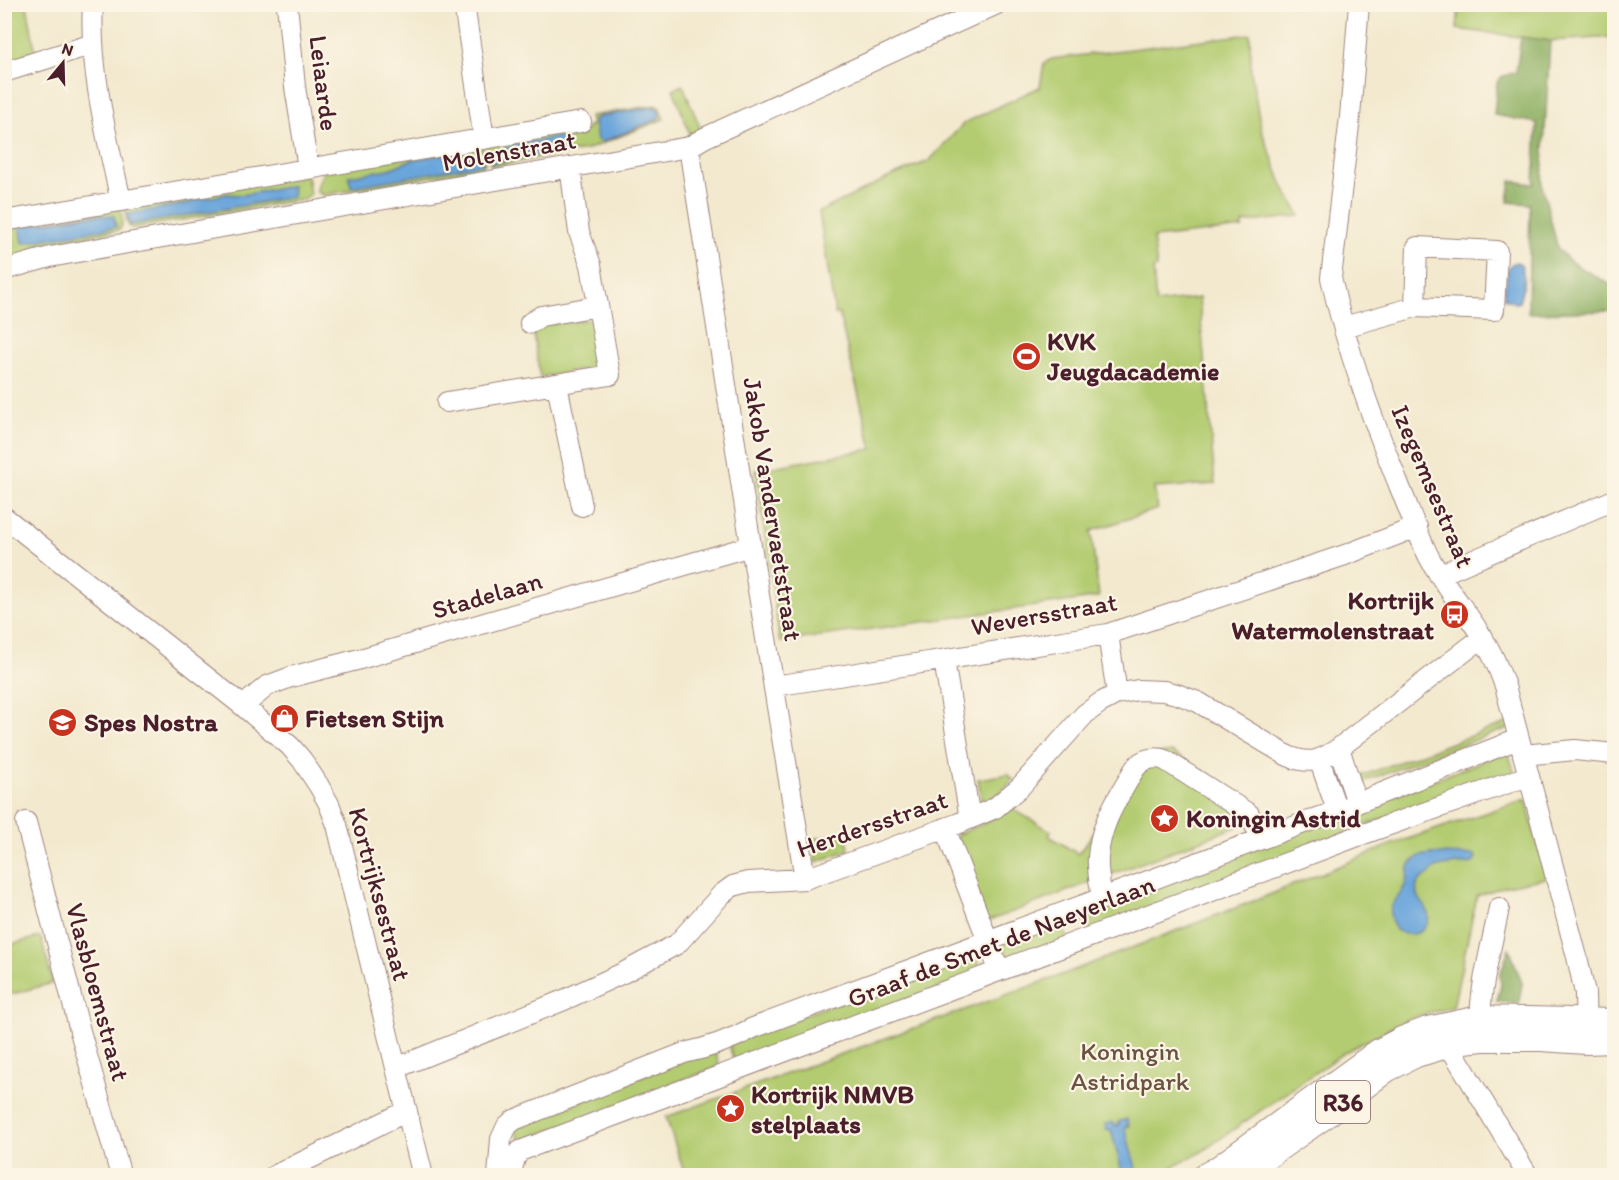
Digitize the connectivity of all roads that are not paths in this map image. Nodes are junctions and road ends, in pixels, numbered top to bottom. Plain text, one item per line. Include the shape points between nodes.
1 (93, 4) edge
2 (287, 4) edge
3 (464, 4) edge
4 (997, 4) edge
5 (1359, 4) edge
6 (93, 44) junction
7 (4, 72) edge
8 (581, 122) dead end
9 (484, 139) junction
10 (689, 147) junction
11 (308, 168) junction
12 (570, 168) junction
13 (121, 201) junction
14 (4, 221) edge
15 (4, 270) edge
16 (598, 306) junction
17 (1415, 307) junction
18 (530, 323) dead end
19 (1344, 327) junction
20 (557, 384) junction
21 (447, 402) dead end
22 (1614, 500) edge
23 (582, 506) dead end
24 (4, 517) edge
25 (1417, 528) junction
26 (751, 546) junction
27 (1439, 575) junction
28 (1108, 634) junction
29 (1483, 637) junction
30 (944, 660) junction
31 (774, 686) junction
32 (1117, 694) junction
33 (243, 706) junction
34 (1521, 747) junction
35 (1339, 748) junction
36 (1614, 754) edge
37 (1319, 759) junction
38 (1528, 776) junction
39 (1347, 807) junction
40 (970, 819) junction
41 (26, 822) dead end
42 (945, 828) junction
43 (1358, 836) junction
44 (1262, 839) junction
45 (806, 879) junction
46 (1102, 899) junction
47 (1499, 908) dead end
48 (988, 941) junction
49 (999, 970) junction
50 (1614, 1022) edge
51 (1481, 1028) junction
52 (1586, 1031) junction
53 (1452, 1033) junction
54 (1614, 1040) edge
55 (721, 1043) junction
56 (396, 1068) junction
57 (730, 1071) junction
58 (407, 1111) junction
59 (121, 1176) edge
60 (274, 1176) edge
61 (423, 1176) edge
62 (498, 1176) edge
63 (510, 1176) edge
64 (1206, 1176) edge
65 (1238, 1176) edge
66 (1528, 1176) edge

1 - 6 street
2 - 11 street, Leiaarde
3 - 9 street
4 - 10 street, Molenstraat
5 - 19 street, Izegemsestraat via 1330,278
6 - 7 street
6 - 13 street
8 - 9 street, Molenstraat
9 - 11 street, Molenstraat
10 - 12 street, Molenstraat
10 - 26 street, Jakob Vandervaetstraat
11 - 13 street, Molenstraat
12 - 15 street, Molenstraat via 50,257
12 - 16 street via 579,232 591,265
13 - 14 street, Molenstraat
16 - 18 street via 541,316
16 - 20 street via 610,375
17 - 17 street via 1417,247 1503,252 1499,311
17 - 19 street
19 - 25 street, Izegemsestraat via 1383,446
20 - 21 street
20 - 23 street
22 - 27 street
24 - 33 street, Kortrijksestraat
25 - 27 street, Izegemsestraat
25 - 28 street, Weversstraat
26 - 31 street, Jakob Vandervaetstraat
26 - 33 street, Stadelaan via 291,677 267,686
27 - 29 street, Izegemsestraat
28 - 30 street, Weversstraat
28 - 32 street
29 - 34 street, Izegemsestraat via 1505,686
29 - 35 street
30 - 31 street, Weversstraat
30 - 40 street
31 - 45 street, Jakob Vandervaetstraat
32 - 37 street, Herdersstraat via 1138,690 1177,694 1198,702 1288,756 1311,762
32 - 40 street, Herdersstraat via 1085,714 1000,806
33 - 56 street, Kortrijksestraat via 290,746 329,804
34 - 36 street, Graaf de Smet de Naeyerlaan
34 - 38 street, Izegemsestraat
34 - 39 street, Graaf de Smet de Naeyerlaan
35 - 37 street
35 - 39 street
37 - 39 street
38 - 43 street, Graaf de Smet de Naeyerlaan
38 - 52 street, Izegemsestraat via 1577,957 1585,993
39 - 43 street
39 - 44 street, Graaf de Smet de Naeyerlaan
40 - 42 street, Herdersstraat
41 - 59 street, Vlasbloemstraat
42 - 45 street, Herdersstraat
42 - 48 street
43 - 49 street, Graaf de Smet de Naeyerlaan
44 - 46 street, Graaf de Smet de Naeyerlaan
44 - 46 street, Graaf de Smet de Naeyerlaan via 1245,810 1166,760 1153,758 1134,771 1105,823 1098,855
45 - 56 street, Herdersstraat via 733,886 677,944 564,1000
46 - 48 street, Graaf de Smet de Naeyerlaan
47 - 51 street via 1481,1001
48 - 49 street
48 - 55 street, Graaf de Smet de Naeyerlaan
49 - 57 street, Graaf de Smet de Naeyerlaan
50 - 52 main road, R36
51 - 52 main road, R36 via 1541,1038
51 - 53 main road, R36
52 - 54 main road, R36
53 - 64 main road, R36 via 1428,1030 1379,1052
53 - 65 main road, R36 via 1386,1070
53 - 66 street via 1455,1054
55 - 57 street
55 - 62 street, Graaf de Smet de Naeyerlaan via 684,1053 514,1120 501,1139
56 - 58 street, Kortrijksestraat
57 - 63 street, Graaf de Smet de Naeyerlaan via 520,1151
58 - 60 street
58 - 61 street, Kortrijksestraat

